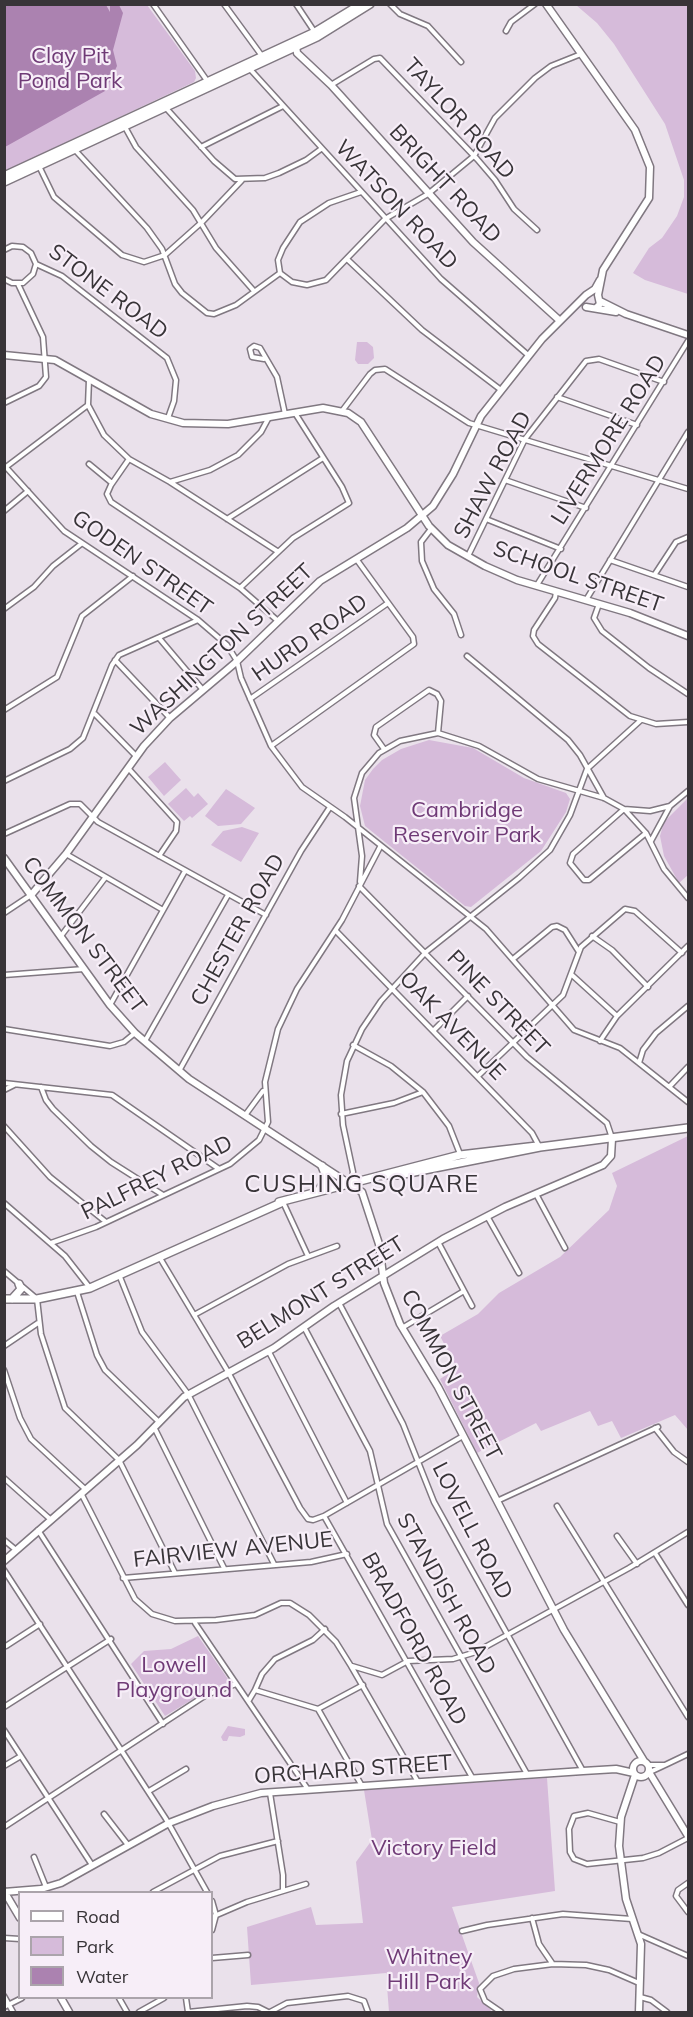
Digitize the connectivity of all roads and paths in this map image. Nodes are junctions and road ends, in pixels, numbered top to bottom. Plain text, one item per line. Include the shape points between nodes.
1 (153, 4) edge
2 (224, 4) edge
3 (296, 4) edge
4 (370, 4) edge
5 (390, 4) edge
6 (535, 4) edge
7 (546, 4) edge
8 (361, 5) edge
9 (506, 31) dead end
10 (316, 34) junction
11 (294, 44) junction
12 (581, 54) junction
13 (263, 58) junction
14 (461, 62) dead end
15 (248, 66) junction
16 (209, 84) junction
17 (331, 85) junction
18 (164, 106) junction
19 (283, 106) junction
20 (124, 124) junction
21 (73, 147) junction
22 (201, 147) junction
23 (321, 149) junction
24 (474, 156) junction
25 (38, 164) junction
26 (4, 176) edge
27 (242, 180) junction
28 (4, 182) edge
29 (361, 192) junction
30 (428, 194) junction
31 (385, 219) junction
32 (202, 222) junction
33 (537, 230) dead end
34 (4, 250) edge
35 (165, 255) junction
36 (348, 260) junction
37 (36, 264) junction
38 (280, 273) junction
39 (4, 279) edge
40 (600, 280) junction
41 (18, 284) junction
42 (254, 291) junction
43 (591, 292) junction
44 (599, 298) junction
45 (583, 300) junction
46 (586, 307) junction
47 (596, 308) junction
48 (626, 314) junction
49 (562, 318) junction
50 (688, 335) edge
51 (688, 341) edge
52 (4, 355) edge
53 (528, 356) junction
54 (46, 358) junction
55 (264, 359) dead end
56 (89, 378) junction
57 (664, 382) junction
58 (501, 390) junction
59 (557, 397) junction
60 (4, 403) edge
61 (88, 405) junction
62 (342, 411) junction
63 (295, 412) junction
64 (285, 415) junction
65 (268, 418) junction
66 (167, 419) junction
67 (476, 425) junction
68 (637, 425) junction
69 (688, 432) edge
70 (525, 439) junction
71 (686, 440) edge
72 (323, 458) junction
73 (129, 459) junction
74 (89, 464) dead end
75 (613, 465) junction
76 (5, 466) edge
77 (505, 480) junction
78 (659, 480) junction
79 (170, 482) junction
80 (112, 483) junction
81 (688, 489) edge
82 (28, 491) junction
83 (586, 508) junction
84 (4, 511) edge
85 (423, 516) junction
86 (227, 519) junction
87 (486, 519) junction
88 (431, 529) junction
89 (688, 537) edge
90 (81, 544) junction
91 (561, 549) junction
92 (277, 551) junction
93 (468, 557) junction
94 (357, 560) junction
95 (610, 560) junction
96 (655, 574) junction
97 (133, 576) junction
98 (537, 586) junction
99 (688, 587) edge
100 (240, 588) junction
101 (556, 592) junction
102 (586, 600) junction
103 (388, 603) junction
104 (599, 604) junction
105 (4, 609) edge
106 (198, 620) junction
107 (278, 621) junction
108 (461, 634) dead end
109 (688, 636) edge
110 (159, 638) junction
111 (466, 656) dead end
112 (115, 660) junction
113 (237, 661) junction
114 (203, 690) junction
115 (688, 694) edge
116 (250, 699) junction
117 (4, 710) edge
118 (94, 714) junction
119 (170, 718) junction
120 (641, 720) junction
121 (688, 722) edge
122 (438, 733) junction
123 (271, 746) junction
124 (384, 750) junction
125 (136, 756) junction
126 (128, 768) junction
127 (587, 769) junction
128 (4, 781) edge
129 (688, 791) edge
130 (578, 792) junction
131 (604, 798) junction
132 (670, 806) junction
133 (330, 807) junction
134 (624, 809) junction
135 (93, 817) junction
136 (356, 826) junction
137 (646, 833) junction
138 (4, 834) edge
139 (651, 841) junction
140 (380, 847) junction
141 (66, 854) junction
142 (159, 856) junction
143 (4, 858) edge
144 (185, 871) junction
145 (105, 878) junction
146 (359, 886) junction
147 (32, 894) junction
148 (228, 895) junction
149 (688, 898) edge
150 (163, 910) junction
151 (4, 914) edge
152 (266, 915) junction
153 (470, 916) junction
154 (336, 931) junction
155 (592, 936) junction
156 (61, 937) junction
157 (688, 946) edge
158 (426, 952) junction
159 (579, 952) junction
160 (682, 953) junction
161 (513, 959) junction
162 (84, 969) junction
163 (4, 975) edge
164 (573, 975) junction
165 (648, 987) junction
166 (393, 988) junction
167 (468, 996) junction
168 (110, 1005) junction
169 (552, 1005) junction
170 (688, 1005) edge
171 (617, 1016) junction
172 (4, 1029) edge
173 (434, 1030) junction
174 (135, 1033) junction
175 (600, 1041) junction
176 (144, 1042) junction
177 (513, 1043) junction
178 (353, 1045) junction
179 (639, 1062) junction
180 (688, 1067) edge
181 (178, 1071) junction
182 (478, 1076) junction
183 (4, 1083) edge
184 (16, 1084) junction
185 (670, 1086) junction
186 (41, 1087) junction
187 (265, 1087) junction
188 (4, 1090) edge
189 (423, 1092) junction
190 (688, 1102) edge
191 (246, 1114) junction
192 (341, 1114) junction
193 (4, 1126) edge
194 (267, 1128) junction
195 (688, 1128) edge
196 (612, 1139) junction
197 (540, 1147) junction
198 (461, 1158) junction
199 (322, 1166) junction
200 (219, 1169) junction
201 (350, 1184) junction
202 (318, 1191) junction
203 (536, 1194) junction
204 (164, 1195) junction
205 (283, 1202) junction
206 (4, 1203) edge
207 (487, 1216) junction
208 (106, 1222) junction
209 (438, 1242) junction
210 (51, 1243) junction
211 (337, 1246) dead end
212 (565, 1248) dead end
213 (308, 1256) junction
214 (160, 1258) junction
215 (4, 1271) edge
216 (519, 1273) dead end
217 (383, 1275) junction
218 (120, 1277) junction
219 (19, 1284) junction
220 (90, 1288) junction
221 (464, 1291) junction
222 (77, 1292) junction
223 (8, 1299) edge
224 (38, 1299) junction
225 (339, 1303) junction
226 (472, 1305) dead end
227 (194, 1315) junction
228 (38, 1323) junction
229 (303, 1327) junction
230 (402, 1328) junction
231 (4, 1346) edge
232 (268, 1351) junction
233 (4, 1370) edge
234 (228, 1371) junction
235 (188, 1394) junction
236 (156, 1424) junction
237 (463, 1436) junction
238 (119, 1460) junction
239 (418, 1462) junction
240 (688, 1462) edge
241 (4, 1478) edge
242 (379, 1485) junction
243 (83, 1491) junction
244 (497, 1502) junction
245 (347, 1503) junction
246 (557, 1506) dead end
247 (324, 1516) junction
248 (50, 1519) junction
249 (38, 1529) junction
250 (688, 1532) edge
251 (617, 1536) dead end
252 (4, 1540) edge
253 (16, 1550) junction
254 (655, 1552) junction
255 (347, 1554) junction
256 (4, 1561) edge
257 (274, 1564) junction
258 (637, 1564) junction
259 (224, 1568) junction
260 (4, 1570) edge
261 (175, 1573) junction
262 (123, 1578) junction
263 (602, 1583) junction
264 (688, 1605) edge
265 (552, 1609) junction
266 (195, 1622) junction
267 (39, 1624) junction
268 (325, 1629) junction
269 (507, 1635) junction
270 (111, 1639) junction
271 (6, 1646) edge
272 (463, 1657) junction
273 (408, 1661) junction
274 (351, 1666) junction
275 (68, 1667) junction
276 (236, 1684) junction
277 (363, 1685) junction
278 (255, 1690) junction
279 (249, 1700) junction
280 (4, 1707) edge
281 (318, 1709) junction
282 (688, 1717) edge
283 (164, 1722) junction
284 (4, 1730) edge
285 (636, 1746) junction
286 (122, 1750) junction
287 (688, 1754) edge
288 (21, 1756) junction
289 (635, 1763) junction
290 (4, 1766) edge
291 (647, 1767) junction
292 (186, 1768) dead end
293 (616, 1769) junction
294 (583, 1771) junction
295 (634, 1774) junction
296 (528, 1775) junction
297 (643, 1777) junction
298 (473, 1779) junction
299 (418, 1783) junction
300 (362, 1786) junction
301 (659, 1787) junction
302 (307, 1788) junction
303 (149, 1791) junction
304 (270, 1791) junction
305 (630, 1795) junction
306 (48, 1798) junction
307 (104, 1814) dead end
308 (620, 1822) junction
309 (169, 1823) junction
310 (4, 1827) edge
311 (688, 1837) edge
312 (278, 1841) junction
313 (128, 1845) junction
314 (34, 1857) dead end
315 (620, 1860) junction
316 (93, 1866) junction
317 (194, 1869) junction
318 (688, 1883) edge
319 (306, 1884) dead end
320 (46, 1888) junction
321 (283, 1890) junction
322 (156, 1891) edge
323 (206, 1891) edge
324 (5, 1892) edge
325 (688, 1912) edge
326 (18, 1915) edge
327 (214, 1916) edge
328 (532, 1918) junction
329 (632, 1919) junction
330 (462, 1931) dead end
331 (638, 1934) junction
332 (248, 1955) dead end
333 (688, 1956) edge
334 (213, 1958) edge
335 (553, 1964) junction
336 (640, 1983) junction
337 (4, 1996) edge
338 (640, 1997) junction
339 (62, 1999) edge
340 (120, 1999) edge
341 (163, 1999) edge
342 (7, 2006) edge
343 (188, 2012) edge
344 (13, 2013) edge
345 (69, 2013) edge
346 (127, 2013) edge
347 (139, 2013) edge
348 (269, 2013) edge
349 (368, 2013) edge
350 (501, 2013) edge
351 (639, 2013) edge
352 (668, 2013) edge

1 - 16 street
2 - 13 street
3 - 10 street
4 - 10 main road
5 - 14 street via 400,14 428,26
6 - 9 street via 511,22
7 - 12 street
8 - 10 main road
10 - 11 main road
11 - 13 main road
11 - 17 street, BRIGHT ROAD
12 - 24 street via 550,66 529,84 495,118
12 - 40 street via 635,130 651,178 649,198
13 - 15 main road
15 - 16 main road
15 - 19 street, WATSON ROAD
16 - 18 main road
17 - 24 street, TAYLOR ROAD via 378,58
17 - 30 street, BRIGHT ROAD
18 - 20 main road
18 - 22 street
19 - 22 street
19 - 23 street, WATSON ROAD
20 - 21 main road
20 - 32 street via 136,147
21 - 25 main road
21 - 35 street via 147,228
22 - 27 street via 227,174
23 - 27 street via 279,173
23 - 29 street, WATSON ROAD
24 - 30 street
24 - 33 street, TAYLOR ROAD via 514,209
25 - 26 main road
25 - 28 main road
25 - 35 street via 54,197 122,255 144,262
27 - 32 street
29 - 31 street, WATSON ROAD
29 - 38 street via 329,203 300,222 278,260
30 - 31 street
30 - 49 street, BRIGHT ROAD via 473,242
31 - 36 street
31 - 53 street, WATSON ROAD via 441,279
32 - 35 street
32 - 42 street via 216,248
34 - 37 street, STONE ROAD via 23,247
35 - 42 street via 175,284 207,313 228,310
36 - 38 street via 319,284 292,282
36 - 58 street via 408,318
37 - 41 street via 31,277
37 - 66 street, STONE ROAD via 62,276 167,358 175,372 176,388
38 - 42 street
39 - 41 street
40 - 43 street, WASHINGTON STREET
40 - 44 street
41 - 54 street via 43,337
43 - 44 street
43 - 45 street, WASHINGTON STREET
44 - 47 street
44 - 48 street
45 - 46 street
45 - 49 street, WASHINGTON STREET
46 - 47 street
46 - 49 street, WASHINGTON STREET
47 - 48 street
48 - 50 street
49 - 53 street, WASHINGTON STREET
51 - 57 street, LIVERMORE ROAD
52 - 54 street
53 - 58 street, WASHINGTON STREET
54 - 56 street
54 - 60 street via 44,382
55 - 64 street via 277,377
56 - 61 street
56 - 66 street via 151,414
57 - 59 street, SHAW ROAD via 590,359
57 - 68 street, LIVERMORE ROAD
58 - 67 street, WASHINGTON STREET
59 - 68 street
59 - 70 street, SHAW ROAD
61 - 73 street via 104,435
61 - 76 street
62 - 63 street via 323,408
62 - 67 street via 370,374 381,369
62 - 85 street, SCHOOL STREET via 361,422
63 - 64 street
63 - 72 street
64 - 65 street
65 - 66 street via 213,425
65 - 79 street via 261,432 238,455 210,470
67 - 70 street
67 - 85 street, WASHINGTON STREET via 447,486
68 - 75 street, LIVERMORE ROAD
69 - 71 street
70 - 75 street
70 - 77 street, SHAW ROAD
71 - 78 street
72 - 86 street
72 - 92 street via 349,502
73 - 79 street
73 - 80 street
74 - 80 street
75 - 78 street
75 - 83 street, LIVERMORE ROAD
76 - 82 street, GODEN STREET
77 - 83 street
77 - 87 street, SHAW ROAD
78 - 81 street
78 - 95 street
79 - 86 street
80 - 100 street via 108,494 111,502
82 - 84 street
82 - 90 street, GODEN STREET via 50,518
83 - 91 street, LIVERMORE ROAD
85 - 88 street, SCHOOL STREET
85 - 94 street, WASHINGTON STREET
86 - 92 street
87 - 91 street
87 - 93 street, SHAW ROAD
88 - 93 street, SCHOOL STREET
88 - 108 street via 421,542 422,561 434,589 454,614
89 - 96 street via 676,542
90 - 97 street, GODEN STREET
90 - 105 street
91 - 98 street, LIVERMORE ROAD
92 - 100 street
93 - 98 street, SCHOOL STREET
94 - 103 street
94 - 107 street, WASHINGTON STREET via 320,581
95 - 96 street
95 - 102 street
96 - 99 street
97 - 106 street, GODEN STREET
97 - 117 street via 82,616 57,677
98 - 101 street, SCHOOL STREET
100 - 107 street
101 - 102 street, SCHOOL STREET
101 - 120 street via 534,630 538,644 587,684
102 - 104 street, SCHOOL STREET
103 - 116 street, HURD ROAD
103 - 123 street via 414,644
104 - 109 street, SCHOOL STREET via 658,622
104 - 115 street via 594,618 602,632
106 - 110 street
106 - 113 street, GODEN STREET via 220,638
107 - 113 street, WASHINGTON STREET
110 - 112 street via 127,649
110 - 114 street
111 - 127 street via 568,740
112 - 118 street
112 - 119 street
113 - 114 street, WASHINGTON STREET
113 - 116 street, GODEN STREET
114 - 119 street, WASHINGTON STREET
116 - 123 street, GODEN STREET
118 - 125 street
118 - 128 street via 83,738 70,750
119 - 125 street, WASHINGTON STREET
120 - 121 street
120 - 127 street
122 - 124 street via 418,735
122 - 124 street via 441,701 429,690 376,727 374,735
122 - 130 street via 479,746 528,775
123 - 133 street, GODEN STREET via 292,777
124 - 136 street via 360,778 354,798
125 - 126 street, WASHINGTON STREET
126 - 135 street, WASHINGTON STREET
126 - 142 street via 177,822 176,831
127 - 130 street
127 - 131 street
129 - 132 street
130 - 131 street
130 - 153 street via 563,830 550,850
131 - 134 street
132 - 134 street via 650,811
132 - 139 street
133 - 136 street, GODEN STREET
133 - 152 street, CHESTER ROAD
134 - 137 street
134 - 137 street via 570,857 570,863 584,880 594,878
135 - 138 street via 80,804 70,804
135 - 141 street, WASHINGTON STREET
135 - 142 street
136 - 140 street, GODEN STREET
136 - 146 street via 362,856
137 - 139 street
139 - 149 street via 669,876
140 - 146 street
140 - 153 street, GODEN STREET
141 - 145 street
141 - 147 street, WASHINGTON STREET
142 - 144 street
143 - 147 street, COMMON STREET
144 - 148 street
144 - 150 street
145 - 150 street
145 - 156 street
146 - 154 street
146 - 158 street, PINE STREET
147 - 151 street
147 - 156 street, COMMON STREET
148 - 152 street
148 - 176 street
150 - 168 street
152 - 181 street, CHESTER ROAD
153 - 158 street
153 - 161 street, GODEN STREET
154 - 166 street, OAK AVENUE
154 - 187 street via 285,1014 271,1050
155 - 159 street
155 - 160 street via 625,909 631,909
155 - 165 street via 612,950
156 - 162 street, COMMON STREET
157 - 160 street
158 - 166 street
158 - 167 street, PINE STREET
159 - 161 street via 565,930 557,926
159 - 164 street
160 - 165 street
161 - 169 street, GODEN STREET
162 - 163 street
162 - 168 street, COMMON STREET
164 - 169 street via 568,988
164 - 171 street
165 - 171 street
166 - 173 street, OAK AVENUE
166 - 178 street
167 - 173 street
167 - 177 street, PINE STREET
168 - 174 street, COMMON STREET
169 - 175 street, GODEN STREET via 574,1030
169 - 177 street
170 - 179 street via 656,1033
171 - 175 street
172 - 174 street via 110,1046
173 - 182 street, OAK AVENUE
174 - 176 street, COMMON STREET
175 - 179 street, GODEN STREET via 620,1048
176 - 181 street, COMMON STREET
177 - 182 street
177 - 196 street, PINE STREET via 607,1123
178 - 189 street via 391,1066
178 - 192 street via 342,1079
179 - 185 street, GODEN STREET
180 - 185 street
181 - 191 street, COMMON STREET
182 - 197 street, OAK AVENUE via 532,1133
183 - 184 street
184 - 186 street
184 - 188 street
185 - 190 street, GODEN STREET
186 - 200 street via 118,1098
186 - 204 street via 53,1109 91,1146
187 - 191 street
187 - 194 street
189 - 192 street via 394,1103
189 - 198 street via 449,1126
191 - 194 street, COMMON STREET
192 - 201 street via 353,1172
193 - 208 street via 50,1178
194 - 199 street, COMMON STREET
194 - 200 street, PALFREY ROAD via 246,1153
195 - 196 main road
196 - 197 main road
196 - 203 street, BELMONT STREET via 611,1156 603,1165
197 - 198 main road
198 - 201 main road
199 - 201 street, COMMON STREET
199 - 202 main road via 327,1179
200 - 204 street, PALFREY ROAD
201 - 202 main road
201 - 217 street, COMMON STREET via 366,1199
202 - 205 main road
203 - 207 street, BELMONT STREET
203 - 212 street
204 - 208 street, PALFREY ROAD
205 - 213 street
205 - 214 main road
206 - 210 street
207 - 209 street, BELMONT STREET
207 - 216 street
208 - 210 street, PALFREY ROAD
209 - 217 street, BELMONT STREET
209 - 221 street
210 - 220 street
211 - 213 street
213 - 227 street
214 - 218 main road
214 - 227 street
215 - 219 street
217 - 225 street, BELMONT STREET
217 - 230 street, COMMON STREET
218 - 220 main road
218 - 235 street via 145,1338
219 - 223 main road via 20,1291
219 - 224 street
220 - 222 main road
221 - 226 street
221 - 230 street
222 - 224 main road
222 - 236 street via 105,1370
223 - 224 main road
224 - 228 street
225 - 229 street, BELMONT STREET
225 - 239 street, LOVELL ROAD via 403,1424
227 - 234 street
228 - 231 street
228 - 238 street via 65,1408
229 - 232 street, BELMONT STREET
229 - 242 street, STANDISH ROAD via 370,1451
230 - 237 street, COMMON STREET
232 - 234 street, BELMONT STREET
232 - 245 street
233 - 243 street via 31,1439
234 - 235 street, BELMONT STREET
234 - 247 street via 304,1516 314,1520
235 - 236 street, BELMONT STREET
235 - 257 street
236 - 238 street, BELMONT STREET
236 - 259 street
237 - 239 street
237 - 244 street, COMMON STREET
238 - 243 street, BELMONT STREET
238 - 261 street
239 - 242 street
239 - 269 street, LOVELL ROAD via 434,1502
240 - 244 street via 674,1452 656,1428
241 - 248 street
242 - 245 street
242 - 272 street, STANDISH ROAD via 387,1524
243 - 248 street, BELMONT STREET
243 - 262 street
244 - 265 street, COMMON STREET
245 - 247 street
246 - 263 street
247 - 255 street, BRADFORD ROAD
248 - 249 street, BELMONT STREET
249 - 253 street, BELMONT STREET
249 - 270 street
250 - 254 street
251 - 258 street
252 - 253 street
253 - 256 street, BELMONT STREET
254 - 258 street
254 - 264 street
255 - 257 street, FAIRVIEW AVENUE via 311,1562
255 - 273 street, BRADFORD ROAD
257 - 259 street, FAIRVIEW AVENUE
258 - 263 street
259 - 261 street, FAIRVIEW AVENUE
260 - 267 street
261 - 262 street, FAIRVIEW AVENUE
262 - 266 street via 135,1599 152,1614
263 - 265 street
263 - 282 street
265 - 269 street
265 - 285 street, COMMON STREET
266 - 268 street via 255,1615 272,1605 290,1603
266 - 276 street
267 - 271 street
267 - 275 street
268 - 274 street
268 - 278 street via 313,1640 275,1659
269 - 272 street
269 - 294 street, LOVELL ROAD
270 - 275 street
270 - 283 street
272 - 273 street
272 - 296 street, STANDISH ROAD
273 - 274 street via 382,1674
273 - 298 street, BRADFORD ROAD
274 - 277 street
275 - 280 street
275 - 286 street
276 - 279 street
276 - 283 street via 206,1695
277 - 281 street
277 - 299 street
278 - 279 street
278 - 281 street
279 - 302 street
281 - 300 street
283 - 286 street
284 - 288 street
285 - 289 street
285 - 291 street, COMMON STREET
286 - 303 street
286 - 306 street
287 - 291 street via 664,1765
288 - 290 street
288 - 306 street
289 - 291 street, ORCHARD STREET
289 - 293 street, ORCHARD STREET
289 - 295 street
291 - 297 street
291 - 301 street, COMMON STREET
292 - 303 street
293 - 294 street, ORCHARD STREET
293 - 295 street, ORCHARD STREET
294 - 296 street, ORCHARD STREET
295 - 297 street, COMMON STREET
295 - 305 street
296 - 298 street, ORCHARD STREET
297 - 301 street, COMMON STREET
297 - 305 street
298 - 299 street, ORCHARD STREET
299 - 300 street, ORCHARD STREET
300 - 302 street, ORCHARD STREET
301 - 311 street, COMMON STREET
302 - 304 street, ORCHARD STREET
303 - 309 street
304 - 309 street, ORCHARD STREET via 228,1801
304 - 312 street
305 - 308 street
306 - 310 street
306 - 316 street
307 - 313 street
308 - 315 street
308 - 315 street via 580,1813 572,1819 569,1829 570,1852 580,1863
309 - 313 street, ORCHARD STREET
309 - 317 street
311 - 315 street via 659,1853
312 - 317 street via 220,1856
312 - 321 street
313 - 316 street, ORCHARD STREET
314 - 320 street
315 - 329 street
316 - 320 street, ORCHARD STREET
317 - 322 street
317 - 323 street
318 - 325 street via 676,1896
319 - 321 street
320 - 324 street, ORCHARD STREET
321 - 327 street
324 - 326 street
328 - 329 street via 570,1914
328 - 330 street
328 - 335 street via 539,1944
329 - 331 street
331 - 333 street
331 - 336 street via 642,1956
332 - 334 street
335 - 336 street via 602,1968
335 - 350 street via 499,1973 488,1979 480,1989 485,2001
336 - 338 street
337 - 342 street
338 - 351 street
338 - 352 street
339 - 345 street
340 - 346 street
341 - 347 street
342 - 344 street
343 - 348 street via 246,2006
348 - 349 street via 287,2003 348,1996 364,2002

